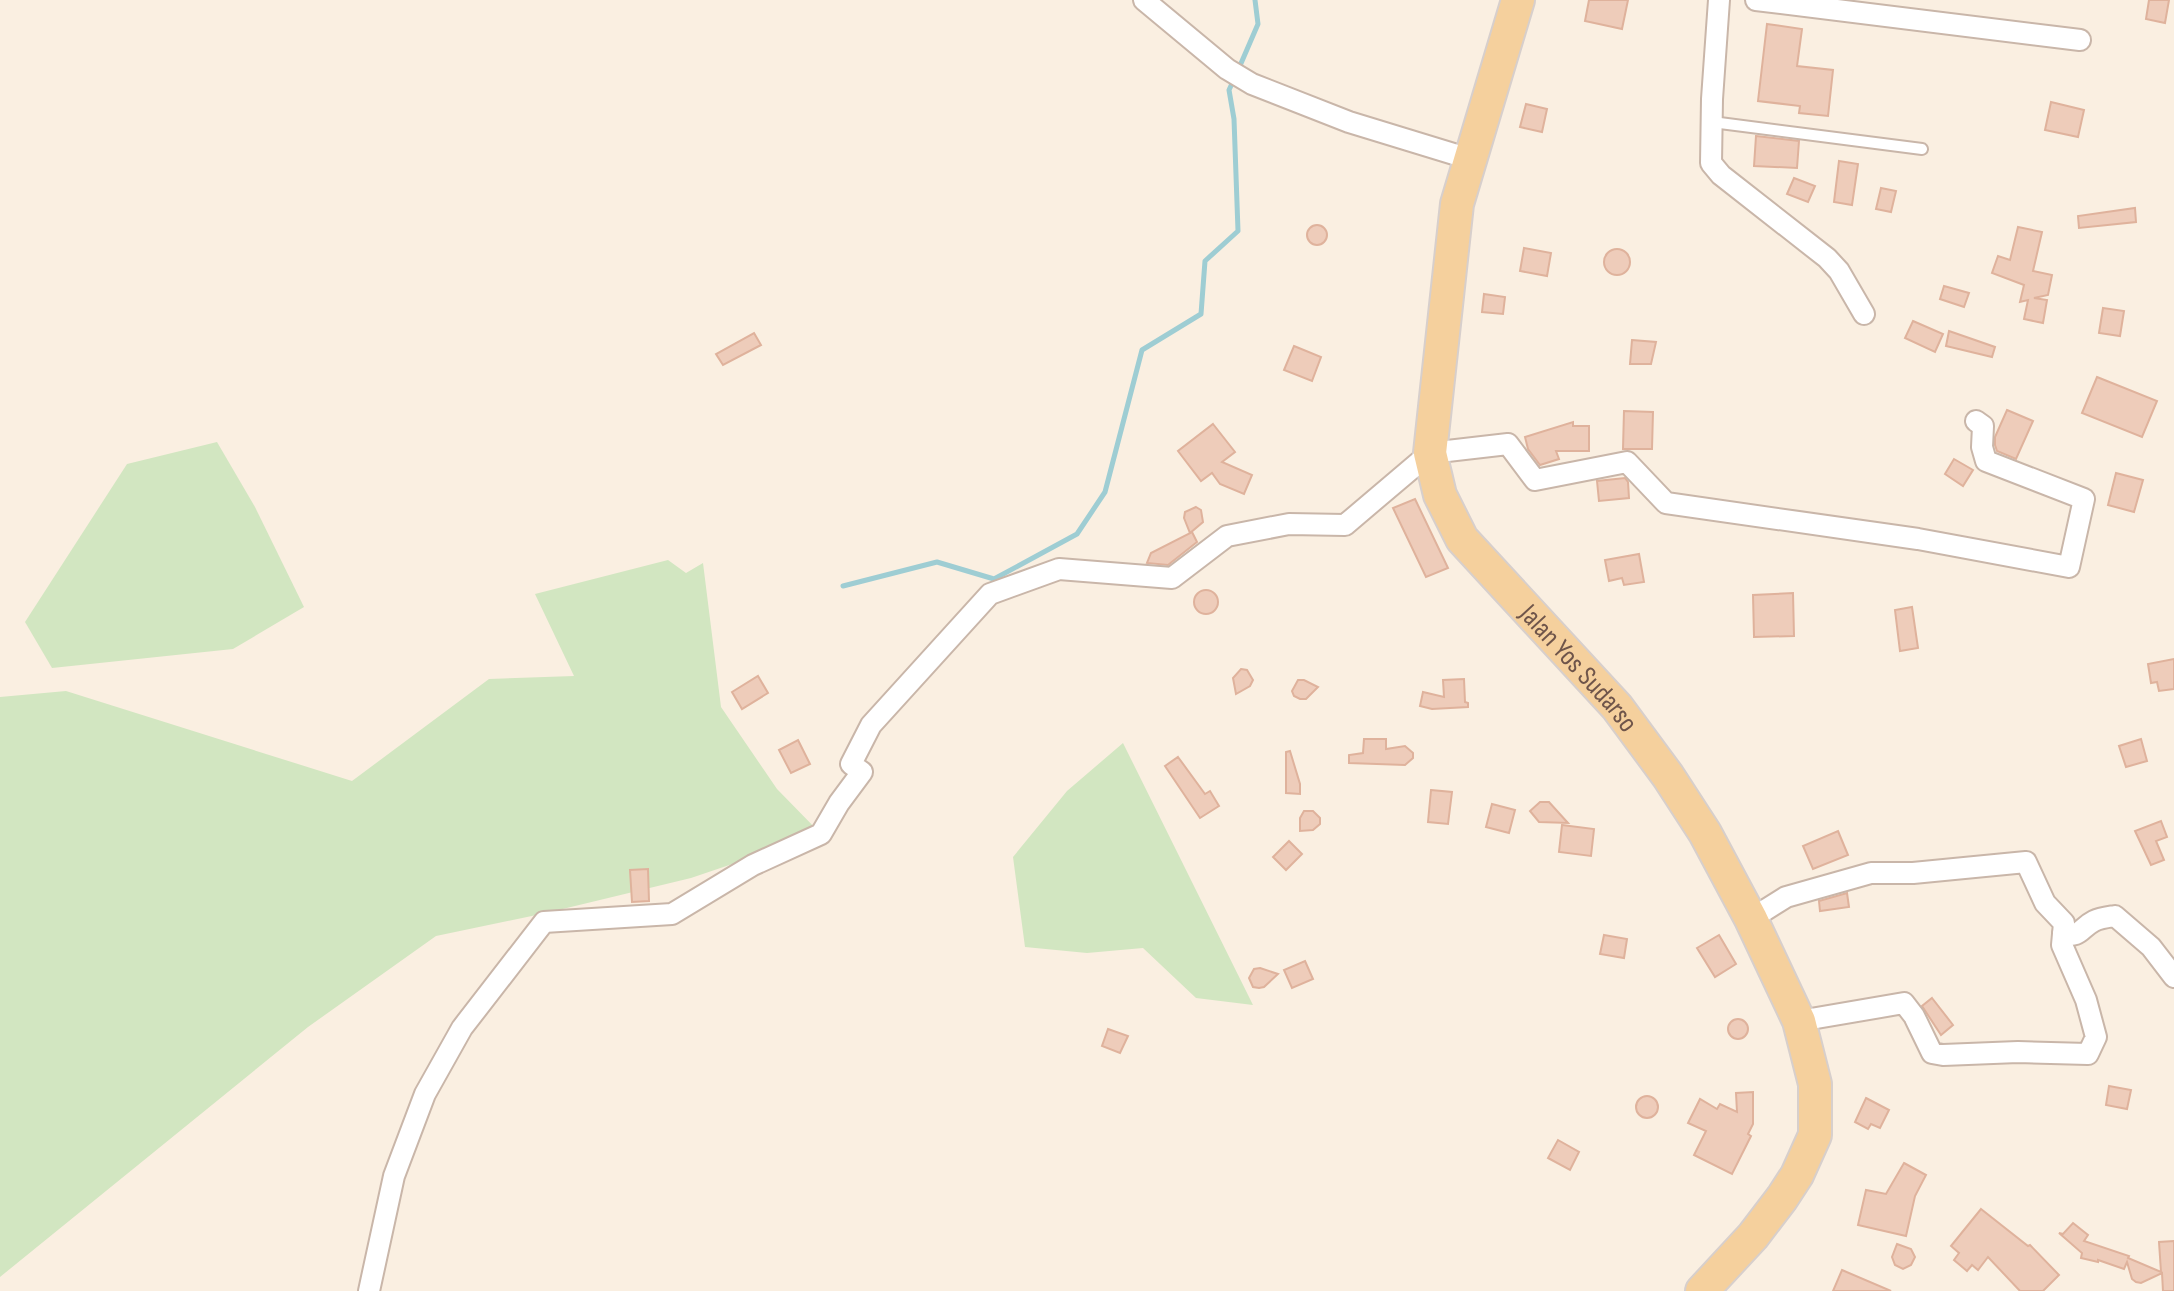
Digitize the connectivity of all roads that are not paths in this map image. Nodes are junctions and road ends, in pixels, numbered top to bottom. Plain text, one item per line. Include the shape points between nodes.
1 (1144, 0) edge
2 (1518, 0) edge
3 (1719, 0) edge
4 (1756, 0) edge
5 (2080, 40) dead end
6 (1712, 122) junction
7 (1922, 149) dead end
8 (1470, 159) junction
9 (1864, 314) dead end
10 (1976, 421) dead end
11 (1430, 453) junction
12 (1751, 919) junction
13 (2063, 934) junction
14 (2174, 977) edge
15 (1799, 1021) junction
16 (369, 1291) edge
17 (1702, 1291) edge

1 - 8 street via 1234,73 1349,122
2 - 8 main road, Jalan Yos Sudarso
3 - 6 street
4 - 5 street
6 - 7 lane
6 - 9 street via 1715,170 1827,258
8 - 11 main road, Jalan Yos Sudarso via 1457,204
10 - 11 street via 1983,426 1986,461 2084,499 2069,567 1666,503 1627,462 1535,480 1508,444
11 - 12 main road, Jalan Yos Sudarso via 1440,495 1462,539 1617,707 1705,833
11 - 16 street via 1345,525 1289,524 1227,536 1172,578 1059,569 990,594 871,725 851,764 862,772 821,834 753,865 672,914 544,922 462,1028 425,1094 394,1176
12 - 13 street via 1786,897 1871,873 2026,862 2045,903 2064,923
12 - 15 main road, Jalan Yos Sudarso
13 - 14 street via 2081,934 2095,920 2115,916 2151,947
13 - 15 street via 2062,945 2096,1037 2088,1054 1932,1053 1904,1003
15 - 17 main road, Jalan Yos Sudarso via 1815,1084 1815,1135 1782,1198

